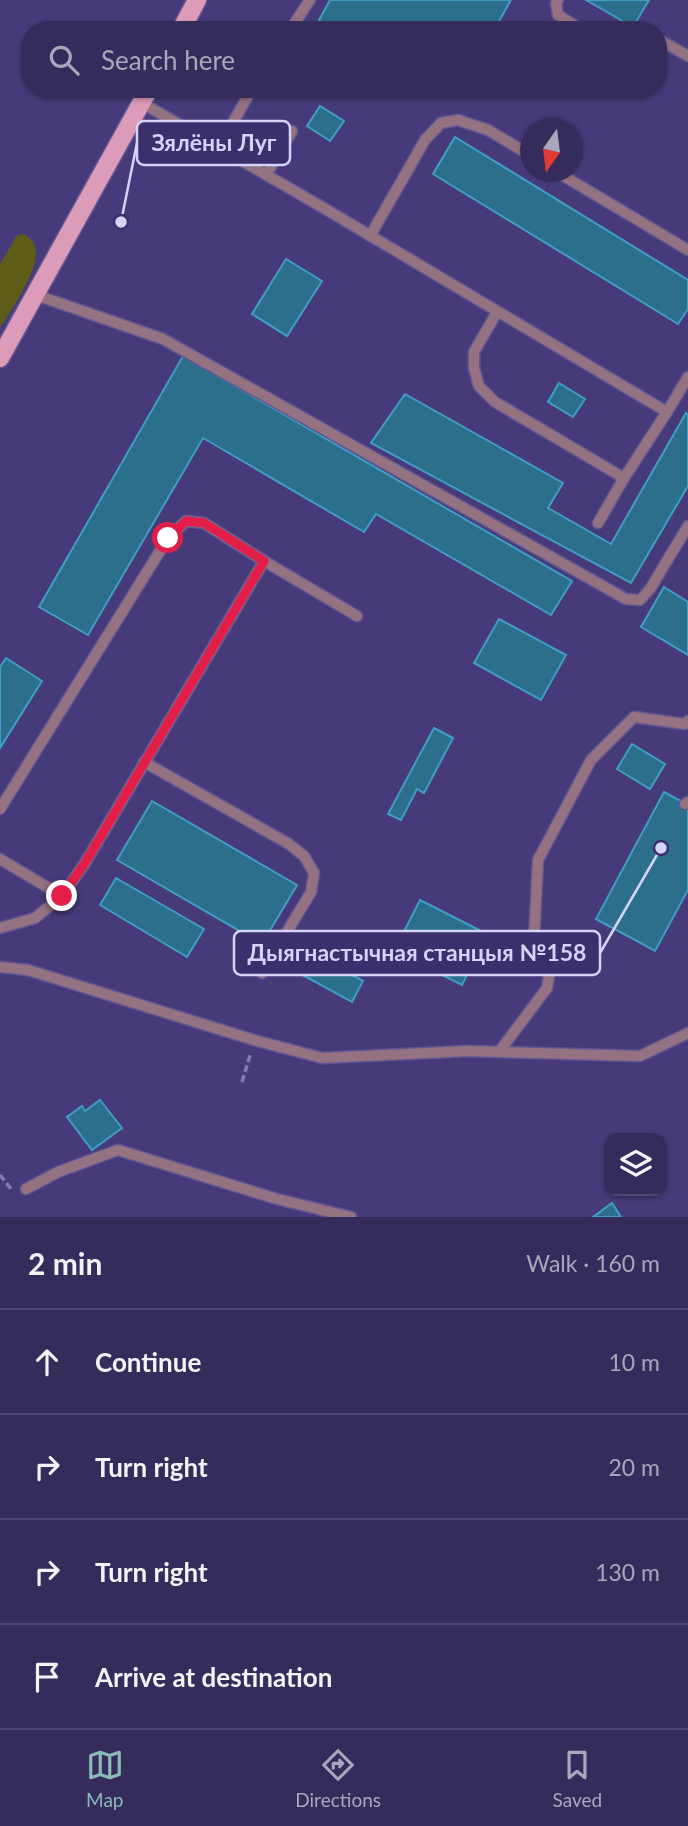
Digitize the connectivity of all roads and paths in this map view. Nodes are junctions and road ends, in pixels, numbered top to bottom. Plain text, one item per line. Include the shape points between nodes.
1 (197, 0) edge
2 (310, 0) edge
3 (558, 0) edge
4 (186, 21) edge
5 (296, 21) edge
6 (568, 21) edge
7 (667, 44) edge
8 (688, 56) edge
9 (145, 98) edge
10 (149, 98) edge
11 (248, 98) edge
12 (292, 131) dead end
13 (219, 147) junction
14 (520, 149) edge
15 (266, 174) junction
16 (574, 182) edge
17 (370, 236) junction
18 (688, 250) edge
19 (36, 295) junction
20 (497, 312) junction
21 (0, 358) edge
22 (688, 377) edge
23 (667, 412) junction
24 (624, 478) junction
25 (598, 523) dead end
26 (688, 526) edge
27 (264, 561) junction
28 (357, 616) dead end
29 (688, 721) edge
30 (144, 762) junction
31 (0, 809) edge
32 (0, 859) edge
33 (62, 896) junction
34 (0, 928) edge
35 (0, 967) edge
36 (262, 972) dead end
37 (688, 1033) edge
38 (254, 1040) junction
39 (499, 1052) junction
40 (242, 1082) dead end
41 (0, 1175) edge
42 (21, 1192) joint
43 (351, 1217) edge

1 - 4 main road
2 - 5 lane
3 - 6 lane via 558,15
7 - 8 lane
9 - 19 main road
10 - 13 lane
11 - 13 lane
12 - 15 lane
13 - 15 lane
14 - 17 lane via 488,130 458,120 441,123 425,140
15 - 17 lane
16 - 18 lane
17 - 20 lane
19 - 21 main road
19 - 26 lane via 163,339 626,598 640,600 645,595
20 - 23 lane
20 - 24 lane via 474,352 479,386 495,402
22 - 23 lane
23 - 24 lane
24 - 25 lane
27 - 28 lane
27 - 30 lane
27 - 31 lane via 204,523 186,521 168,538
29 - 39 lane via 634,717 591,760 538,860 534,940 551,963 547,988
30 - 33 lane
30 - 36 lane via 289,844 304,856 314,873 311,892
32 - 33 lane
33 - 34 lane via 36,919
35 - 38 lane via 28,970
37 - 39 lane via 640,1056
38 - 39 lane via 322,1058
38 - 40 path
41 - 42 path
42 - 43 lane via 58,1172 118,1150

